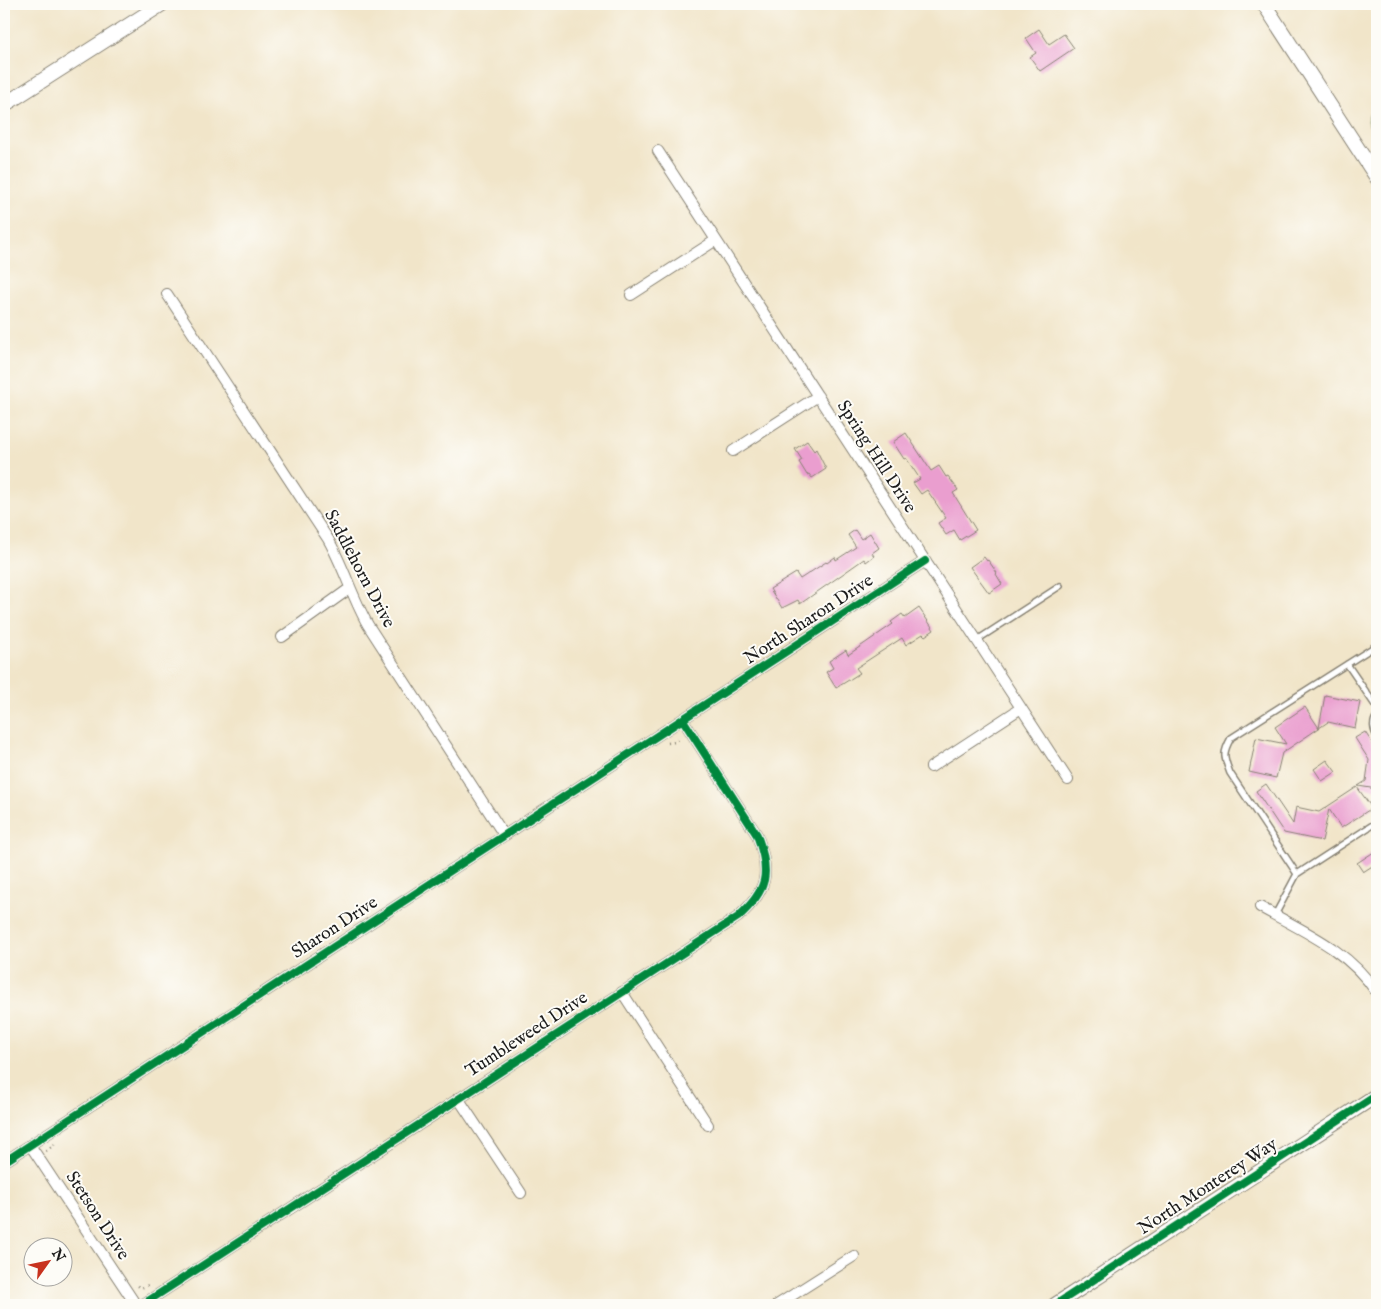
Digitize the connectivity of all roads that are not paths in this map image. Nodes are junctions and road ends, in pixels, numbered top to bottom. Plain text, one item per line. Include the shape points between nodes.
1 (162, 4) edge
2 (1264, 4) edge
3 (4, 104) edge
4 (658, 151) dead end
5 (1377, 178) edge
6 (716, 240) junction
7 (167, 294) dead end
8 (631, 295) dead end
9 (818, 396) junction
10 (733, 452) dead end
11 (925, 561) junction
12 (1060, 586) dead end
13 (350, 589) junction
14 (282, 637) dead end
15 (977, 640) junction
16 (1377, 645) edge
17 (1347, 664) junction
18 (1021, 708) junction
19 (1377, 708) edge
20 (1377, 716) edge
21 (683, 720) junction
22 (1377, 736) edge
23 (931, 767) dead end
24 (1068, 780) dead end
25 (1377, 822) edge
26 (504, 835) junction
27 (1297, 874) junction
28 (1260, 907) dead end
29 (1275, 915) junction
30 (622, 992) junction
31 (1377, 993) edge
32 (1377, 1095) edge
33 (458, 1098) junction
34 (708, 1125) dead end
35 (30, 1145) junction
36 (4, 1162) edge
37 (521, 1193) dead end
38 (854, 1256) dead end
39 (136, 1305) edge
40 (142, 1305) edge
41 (777, 1305) edge
42 (1055, 1305) edge

1 - 3 street
2 - 5 street
4 - 6 street, Spring Hill Drive
6 - 8 street
6 - 9 street, Spring Hill Drive
7 - 13 street, Saddlehorn Drive via 328,539 344,569
9 - 10 street
9 - 11 street, Spring Hill Drive
11 - 15 street, Spring Hill Drive
11 - 21 street, North Sharon Drive
12 - 15 lane
13 - 14 street
13 - 26 street, Saddlehorn Drive via 368,625
15 - 18 street, Spring Hill Drive
16 - 17 lane
17 - 19 lane
17 - 27 lane via 1231,738 1225,750 1224,758 1230,773
18 - 23 street
18 - 24 street, Spring Hill Drive
20 - 22 lane via 1374,724
21 - 26 street, Sharon Drive
21 - 30 street, Tumbleweed Drive via 757,835 765,865 763,885 752,904 738,917
25 - 27 lane
26 - 35 street, Sharon Drive
27 - 29 lane
28 - 29 street
29 - 31 street via 1338,952 1356,967
30 - 33 street, Tumbleweed Drive
30 - 34 street
32 - 42 street, North Monterey Way
33 - 37 street
33 - 40 street, Tumbleweed Drive
35 - 36 street, Sharon Drive
35 - 39 street, Stetson Drive
38 - 41 street

